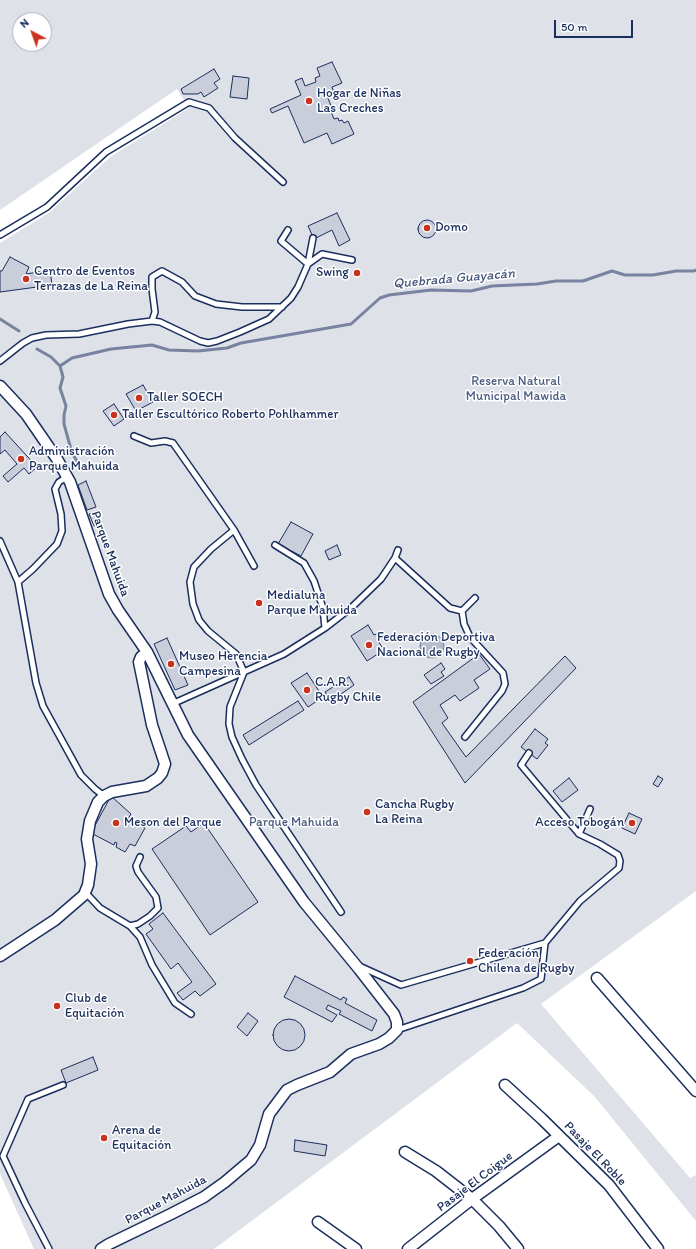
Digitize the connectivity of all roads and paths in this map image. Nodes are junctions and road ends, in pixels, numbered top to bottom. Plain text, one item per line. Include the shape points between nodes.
1 (283, 182) dead end
2 (288, 230) dead end
3 (0, 235) edge
4 (313, 238) dead end
5 (352, 260) dead end
6 (308, 264) junction
7 (282, 307) junction
8 (152, 321) junction
9 (0, 361) edge
10 (0, 386) edge
11 (134, 436) dead end
12 (67, 477) junction
13 (234, 530) junction
14 (0, 541) edge
15 (275, 545) dead end
16 (398, 550) dead end
17 (395, 558) junction
18 (254, 566) dead end
19 (18, 582) junction
20 (475, 598) dead end
21 (462, 611) junction
22 (325, 628) junction
23 (147, 652) junction
24 (244, 672) junction
25 (172, 704) junction
26 (464, 737) dead end
27 (529, 753) dead end
28 (104, 796) junction
29 (590, 808) dead end
30 (579, 834) junction
31 (140, 857) dead end
32 (85, 892) junction
33 (341, 912) dead end
34 (130, 926) junction
35 (545, 944) junction
36 (0, 956) edge
37 (354, 964) junction
38 (597, 978) dead end
39 (191, 1014) dead end
40 (397, 1030) junction
41 (63, 1085) dead end
42 (505, 1085) dead end
43 (696, 1091) edge
44 (559, 1136) junction
45 (404, 1152) dead end
46 (472, 1199) junction
47 (318, 1222) dead end
48 (49, 1249) edge
49 (101, 1249) edge
50 (356, 1249) edge
51 (408, 1249) edge
52 (518, 1249) edge
53 (658, 1249) edge

1 - 3 lane via 235,138 209,108 189,102 106,152 47,207
2 - 6 lane via 281,242
4 - 6 lane
5 - 6 lane via 322,254
6 - 7 lane via 298,287
7 - 8 lane via 269,319 208,343
7 - 8 lane via 216,304 195,296 182,282 162,271 152,277 155,312
8 - 9 lane via 79,334 32,338
10 - 12 street, Parque Mahuida via 26,414
11 - 13 lane via 152,443 173,443
12 - 19 lane via 59,482 55,489 62,531 57,544
12 - 23 street, Parque Mahuida via 109,594
13 - 18 lane
13 - 24 lane via 211,549 194,568 190,582 193,604 199,620 208,631 236,654
14 - 19 lane
15 - 22 lane via 304,563 314,581 323,608
16 - 17 lane
17 - 21 lane via 450,608
17 - 22 lane via 381,579
19 - 28 lane via 36,683 43,706 81,775
20 - 21 lane
21 - 26 lane via 470,637 503,673 505,684
22 - 24 lane via 284,654
23 - 25 street, Parque Mahuida
23 - 28 street via 138,662 152,725 165,764 162,774 146,786 112,792
24 - 25 lane
24 - 33 lane via 230,707 229,724 232,737 256,785
25 - 37 street, Parque Mahuida via 188,735 304,902
27 - 30 lane via 521,765
28 - 32 street via 98,802 90,821 87,839 91,864
29 - 30 lane
30 - 35 lane via 618,855 619,868 580,901
31 - 34 lane via 136,866 138,872 156,897 158,908 138,924
32 - 34 lane via 100,908
32 - 36 street via 55,920
34 - 39 lane via 140,937 152,965 175,1003
35 - 37 lane via 401,985
35 - 40 lane via 541,979 523,988
37 - 40 street, Parque Mahuida via 394,1014
38 - 43 street
40 - 49 street, Parque Mahuida via 379,1044 351,1054 330,1072 287,1090 269,1114 260,1145 251,1160 226,1182 204,1197
41 - 48 lane via 28,1099 3,1156
42 - 44 street, Pasaje El Roble
44 - 46 street, Pasaje El Coigue
44 - 53 street, Pasaje El Roble via 609,1186
45 - 46 street via 436,1171
46 - 51 street, Pasaje El Coigue
46 - 52 street
47 - 50 street

